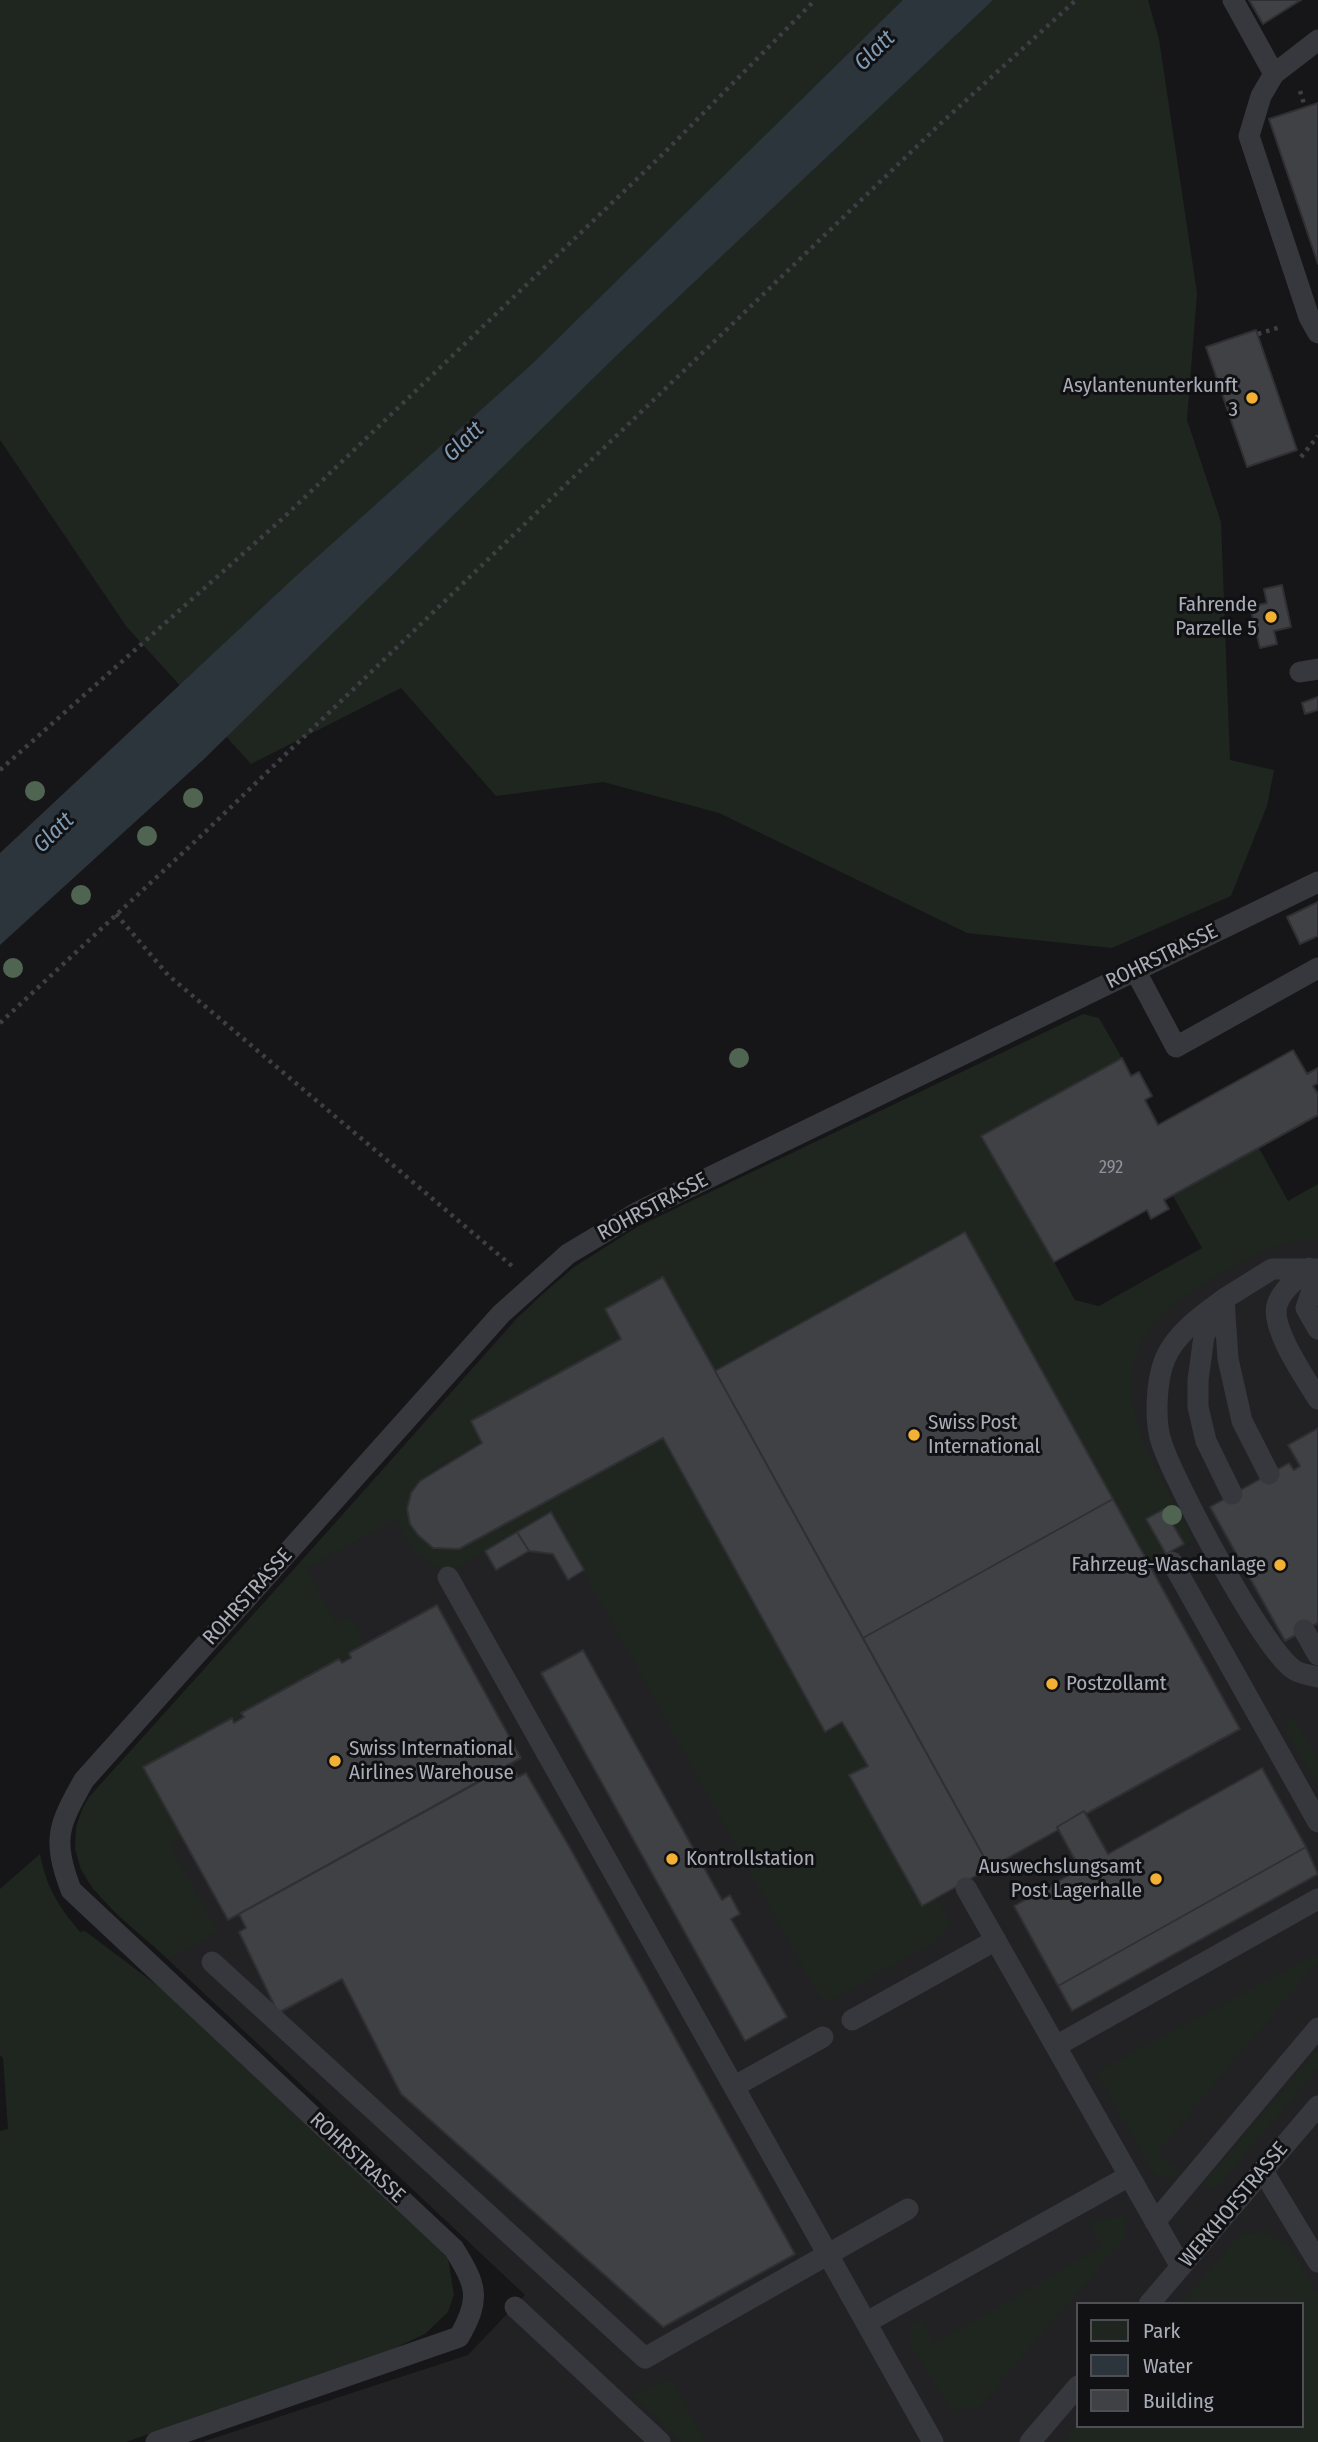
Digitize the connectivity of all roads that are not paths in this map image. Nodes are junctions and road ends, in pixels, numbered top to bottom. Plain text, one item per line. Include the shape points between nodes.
1 (1233, 0) edge
2 (1318, 40) edge
3 (1274, 74) junction
4 (1318, 333) edge
5 (1318, 882) edge
6 (1318, 968) edge
7 (1135, 970) junction
8 (1315, 1273) edge
9 (1224, 1299) junction
10 (1318, 1329) edge
11 (1318, 1399) edge
12 (1269, 1474) dead end
13 (1232, 1494) dead end
14 (1172, 1562) dead end
15 (448, 1577) dead end
16 (1304, 1630) dead end
17 (1318, 1655) edge
18 (1318, 1677) edge
19 (1318, 1822) edge
20 (966, 1888) dead end
21 (1318, 1899) edge
22 (996, 1940) junction
23 (212, 1962) dead end
24 (852, 2020) dead end
25 (1318, 2028) edge
26 (823, 2037) dead end
27 (1056, 2046) junction
28 (735, 2086) junction
29 (1318, 2106) edge
30 (1263, 2171) junction
31 (1129, 2176) junction
32 (908, 2210) dead end
33 (1155, 2222) junction
34 (829, 2253) junction
35 (1318, 2262) edge
36 (1181, 2267) junction
37 (1151, 2302) edge
38 (514, 2306) dead end
39 (867, 2322) junction
40 (1076, 2388) edge
41 (156, 2442) edge
42 (660, 2442) edge
43 (933, 2442) edge
44 (1030, 2442) edge

1 - 3 lane
2 - 3 lane
3 - 4 lane via 1261,96 1249,136
5 - 7 lane, ROHRSTRASSE
6 - 7 lane via 1176,1047
7 - 41 lane, ROHRSTRASSE via 638,1212 568,1254 532,1284 84,1780 63,1818 59,1858 71,1890 454,2249 471,2277 473,2312 459,2337
8 - 9 lane via 1272,1269
8 - 10 lane via 1306,1308
8 - 11 lane via 1285,1290 1276,1307 1280,1331
9 - 12 lane via 1228,1359 1242,1421
9 - 13 lane via 1204,1336 1198,1407 1206,1441
9 - 18 lane via 1190,1324 1165,1359 1158,1400 1161,1442 1195,1513 1272,1648 1294,1671
14 - 19 lane
15 - 28 lane
16 - 17 lane
20 - 22 lane
21 - 27 lane
22 - 24 lane
22 - 27 lane
23 - 34 lane via 645,2358
25 - 33 lane
26 - 28 lane
27 - 31 lane
28 - 34 lane
29 - 30 lane, WERKHOFSTRASSE
30 - 35 lane
30 - 36 lane, WERKHOFSTRASSE
31 - 33 lane
31 - 39 lane
32 - 34 lane
33 - 36 lane
34 - 39 lane
36 - 37 lane, WERKHOFSTRASSE
38 - 42 lane
39 - 43 lane
40 - 44 lane

